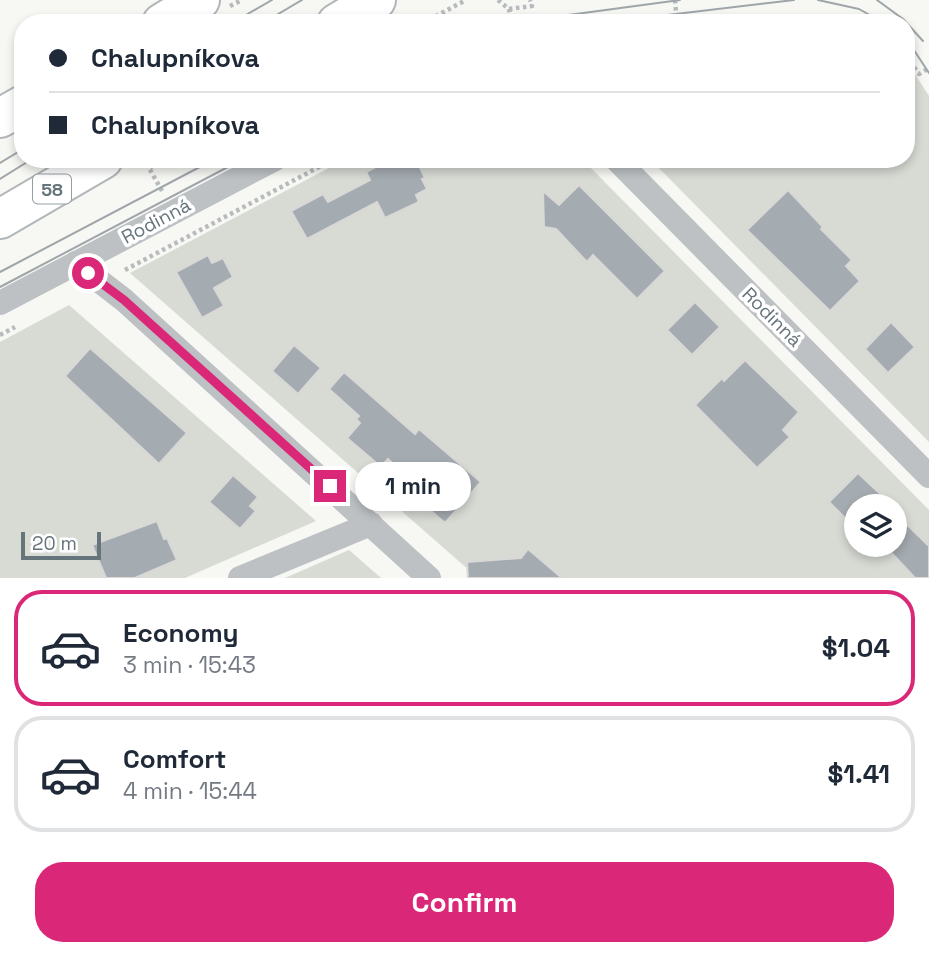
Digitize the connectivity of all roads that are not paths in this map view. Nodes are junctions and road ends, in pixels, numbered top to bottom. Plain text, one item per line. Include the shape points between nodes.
1 (201, 0) edge
2 (376, 0) edge
3 (177, 14) edge
4 (352, 14) edge
5 (88, 168) edge
6 (258, 168) edge
7 (624, 168) edge
8 (0, 219) edge
9 (76, 263) junction
10 (0, 303) edge
11 (929, 476) edge
12 (371, 524) junction
13 (240, 578) edge
14 (429, 578) edge

1 - 3 main road
2 - 4 main road
5 - 8 main road, 58
6 - 9 street, Rodinná
7 - 11 street, Rodinná
9 - 10 street, Rodinná
9 - 12 street via 124,300
12 - 13 street
12 - 14 street

